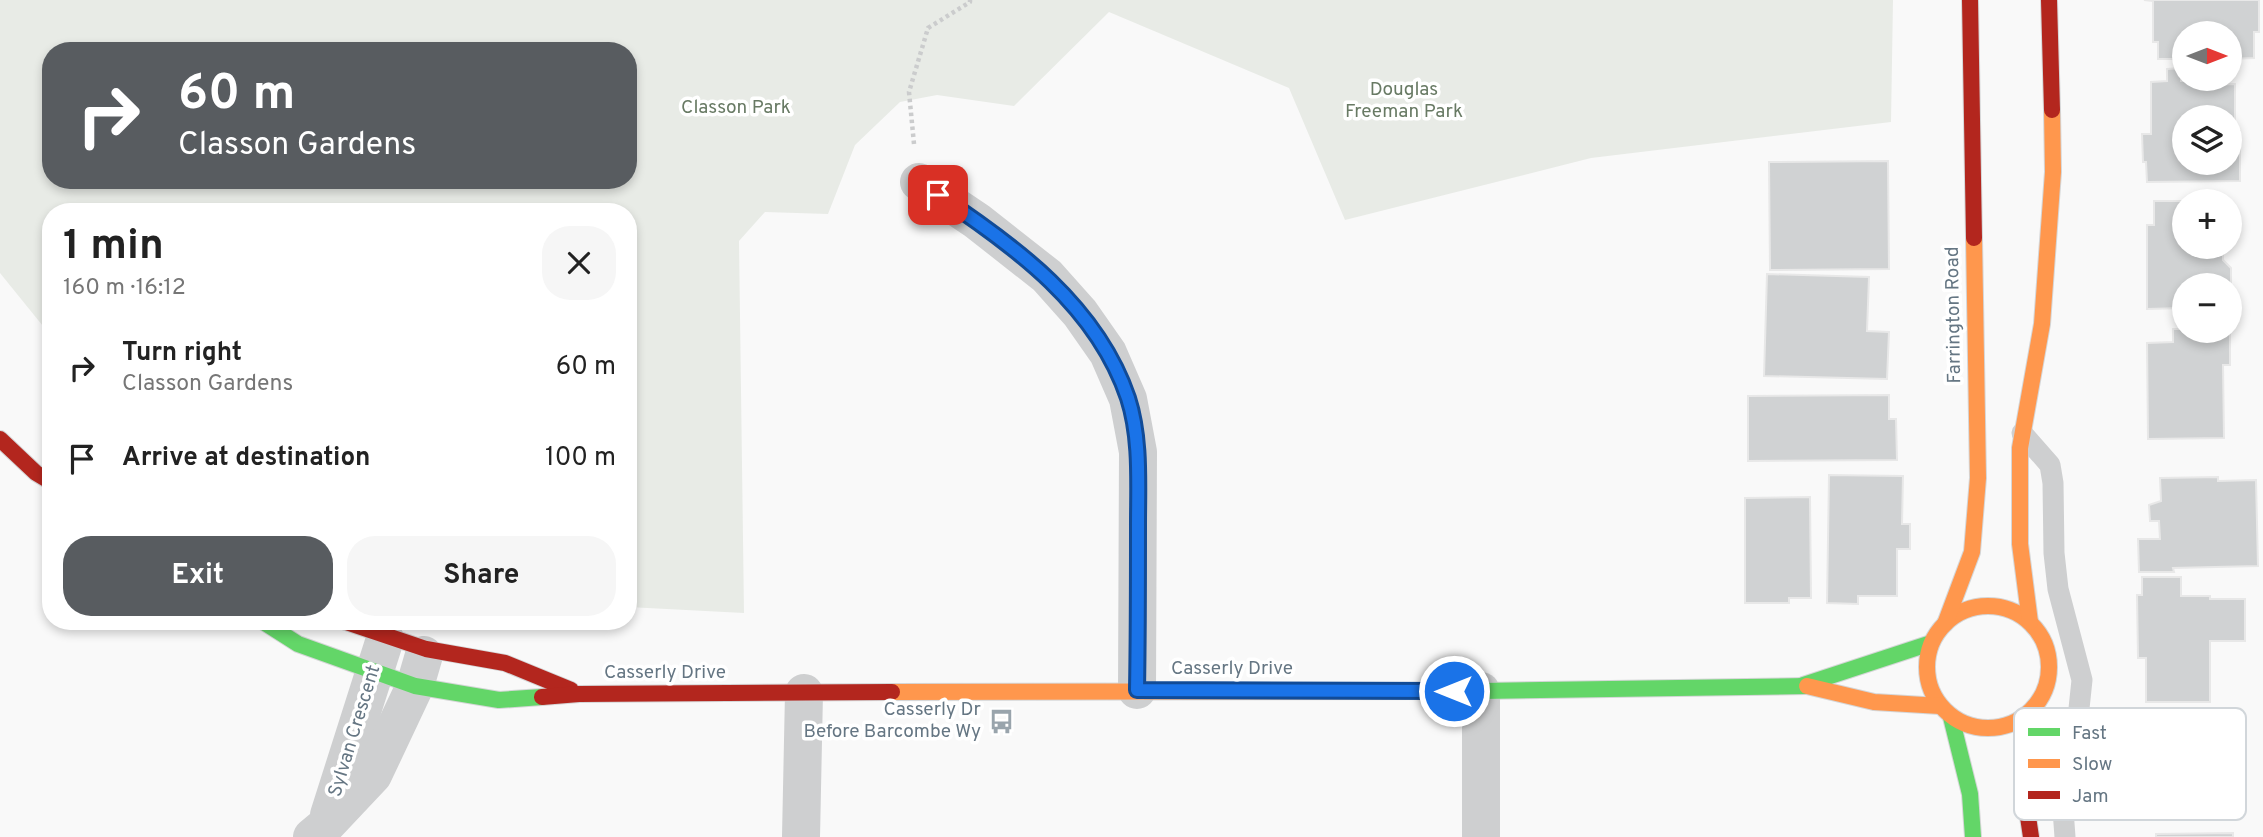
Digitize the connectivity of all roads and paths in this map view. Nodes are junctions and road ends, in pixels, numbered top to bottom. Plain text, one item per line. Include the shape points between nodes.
1 (1970, 0) edge
2 (2049, 0) edge
3 (972, 1) edge
4 (919, 182) joint
5 (2022, 433) junction
6 (0, 439) edge
7 (42, 477) edge
8 (2030, 622) junction
9 (1944, 624) junction
10 (276, 630) edge
11 (369, 630) edge
12 (386, 636) junction
13 (1931, 643) junction
14 (426, 649) junction
15 (373, 671) junction
16 (1801, 685) junction
17 (415, 686) junction
18 (1137, 690) junction
19 (1481, 691) junction
20 (804, 693) junction
21 (579, 694) junction
22 (2034, 708) edge
23 (2079, 708) edge
24 (1945, 711) junction
25 (2014, 722) edge
26 (318, 832) edge
27 (801, 837) edge
28 (1481, 837) edge
29 (1973, 837) edge

1 - 9 street, Farrington Road via 1978,478 1972,552
2 - 5 street via 2053,172 2042,324
3 - 4 path via 928,28 909,92
4 - 18 street via 1047,276 1108,353 1128,398 1138,452
5 - 8 street via 2020,544
5 - 23 lane via 2050,465 2058,589 2082,680
6 - 7 street
8 - 9 street via 2014,611 1977,606
8 - 22 street via 2048,652 2050,671
9 - 13 street
10 - 15 street, Casserly Drive via 298,644
11 - 12 street, Casserly Drive
12 - 14 street, Casserly Drive
12 - 15 street, Sylvan Crescent
13 - 16 street, Casserly Drive
13 - 24 street via 1927,678
14 - 17 street, Sylvan Crescent
14 - 21 street, Casserly Drive via 505,663
15 - 17 street, Casserly Drive
15 - 26 street, Sylvan Crescent via 345,766
16 - 19 street, Casserly Drive
16 - 24 street, Casserly Drive via 1874,702
17 - 21 street, Casserly Drive via 499,700
17 - 26 street, Sylvan Crescent via 373,775
18 - 19 street, Casserly Drive
18 - 20 street, Casserly Drive
19 - 28 street
20 - 21 street, Casserly Drive
20 - 27 street
24 - 25 street via 1969,726 1988,730
24 - 29 street via 1970,794

